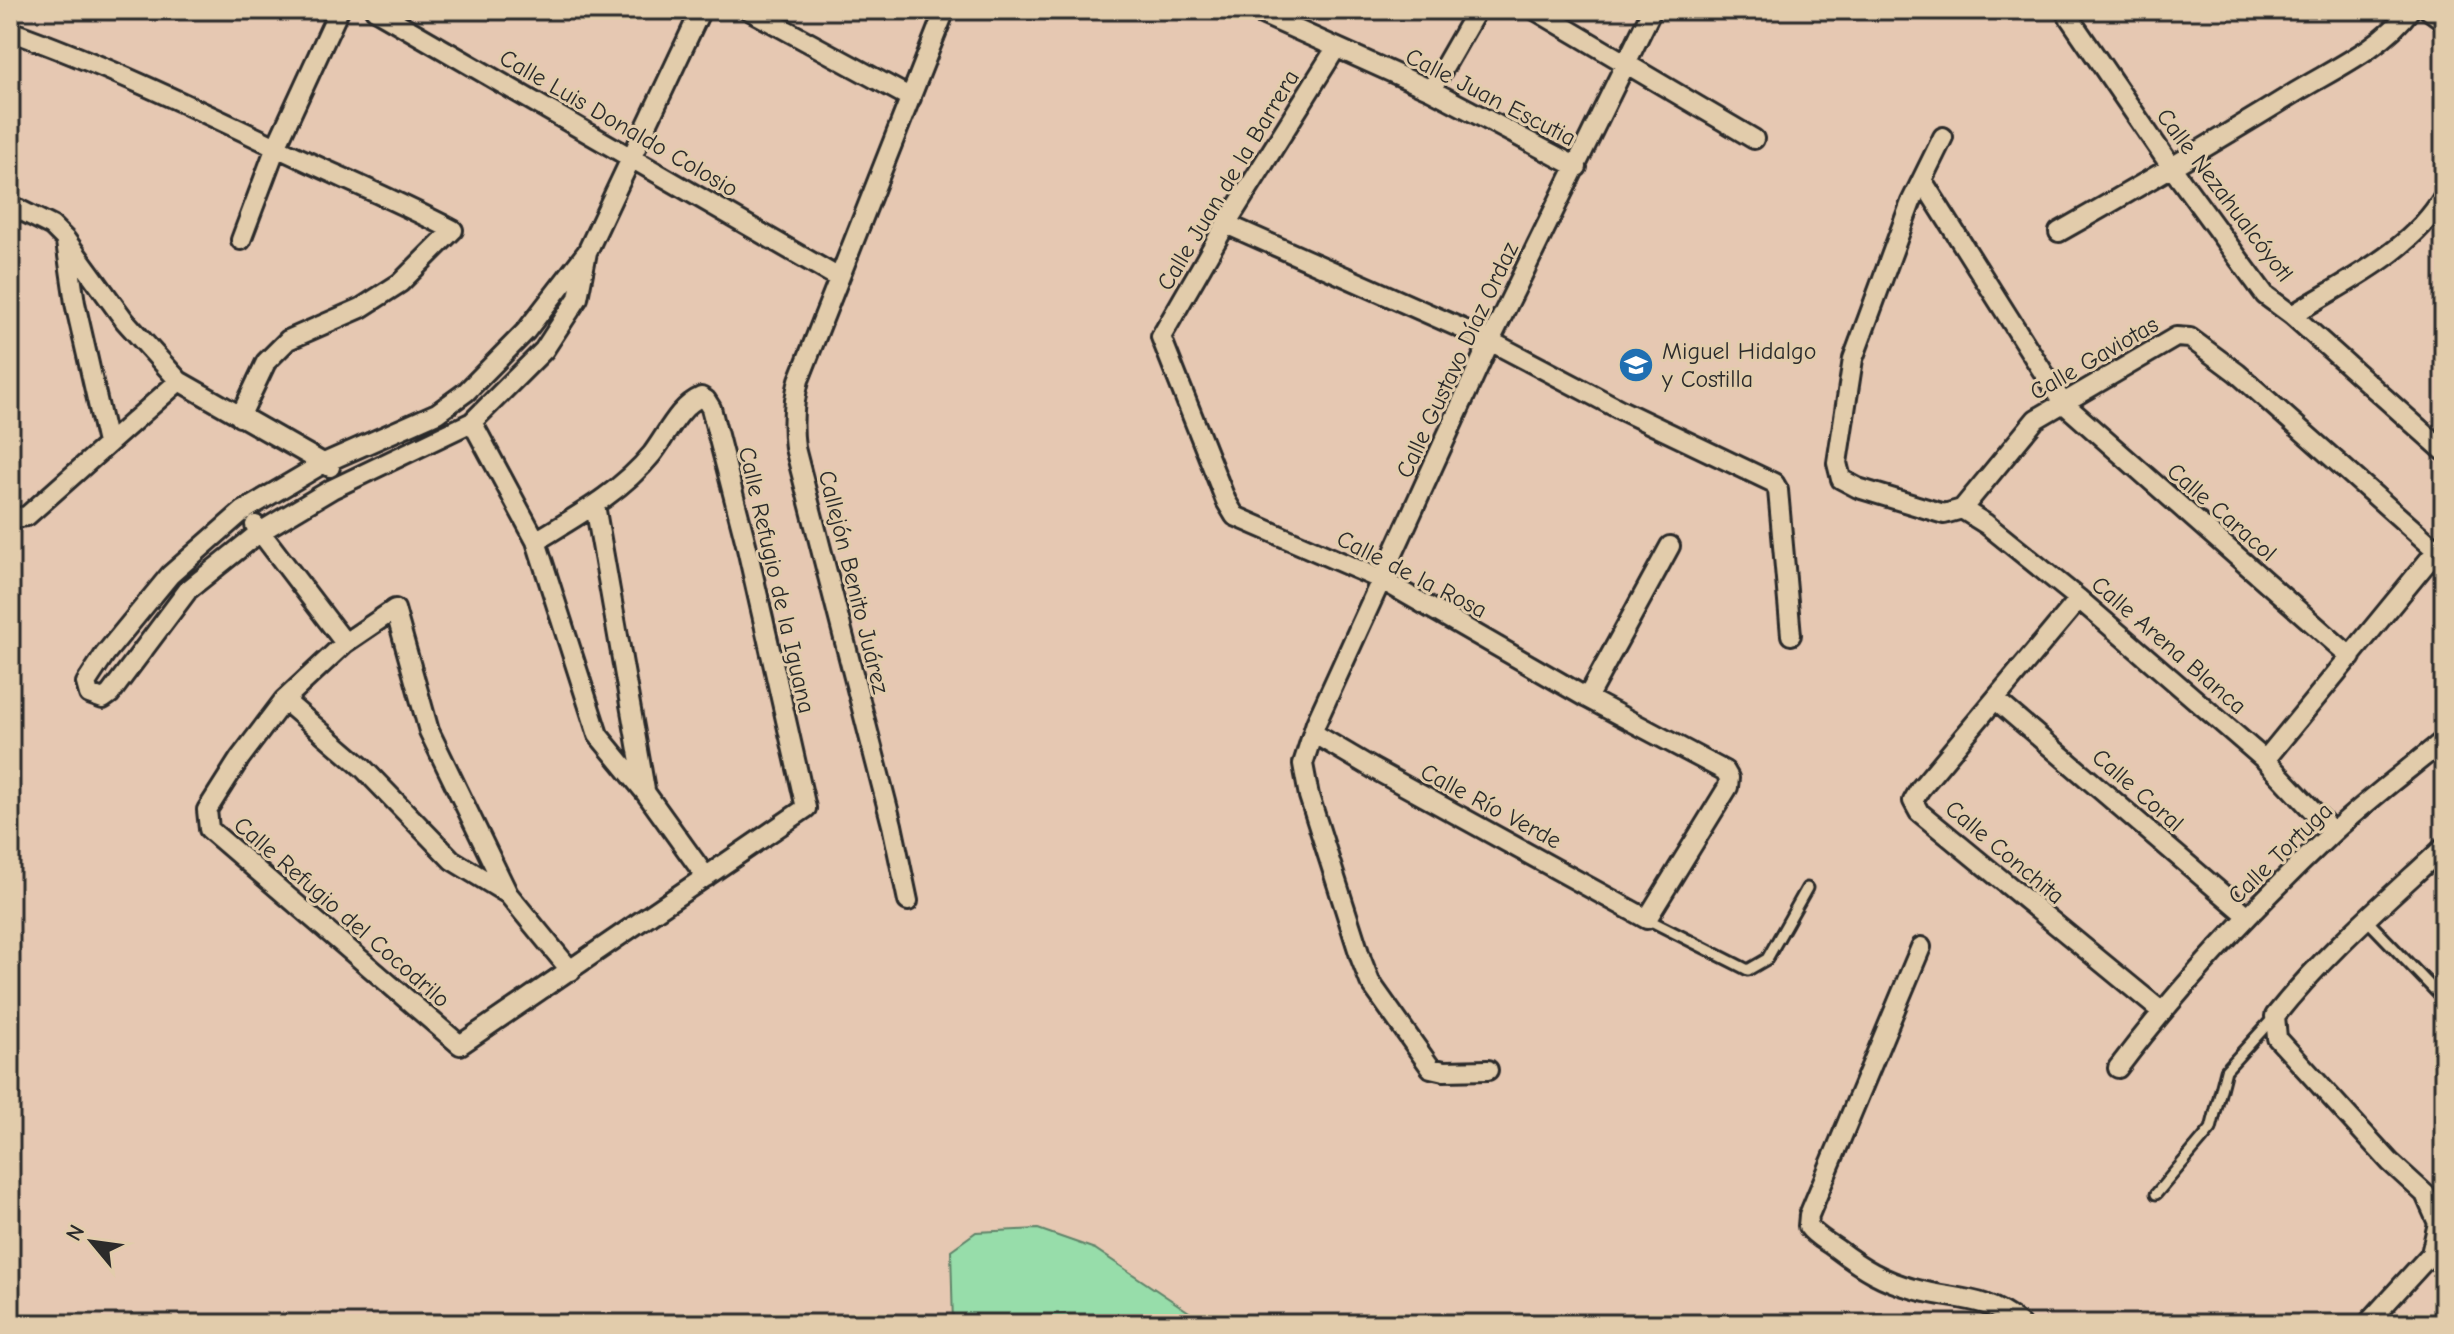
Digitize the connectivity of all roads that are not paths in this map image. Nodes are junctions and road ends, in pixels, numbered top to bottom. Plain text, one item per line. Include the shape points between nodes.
1 (339, 10) edge
2 (375, 10) edge
3 (701, 10) edge
4 (749, 10) edge
5 (945, 10) edge
6 (1253, 10) edge
7 (1477, 10) edge
8 (1535, 10) edge
9 (1652, 10) edge
10 (2064, 10) edge
11 (2410, 10) edge
12 (2429, 10) edge
13 (2444, 21) edge
14 (10, 31) edge
15 (1336, 48) junction
16 (1625, 61) junction
17 (1431, 90) junction
18 (911, 98) junction
19 (1943, 137) dead end
20 (1754, 139) dead end
21 (276, 147) junction
22 (631, 158) junction
23 (1577, 167) junction
24 (2172, 168) junction
25 (1922, 180) junction
26 (2444, 196) edge
27 (10, 205) edge
28 (1226, 224) junction
29 (2059, 232) dead end
30 (66, 240) junction
31 (241, 240) dead end
32 (587, 252) junction
33 (839, 278) junction
34 (2292, 315) junction
35 (1161, 337) joint
36 (1490, 341) junction
37 (179, 381) junction
38 (2062, 402) junction
39 (240, 417) junction
40 (472, 422) junction
41 (107, 443) junction
42 (2444, 451) edge
43 (324, 463) junction
44 (351, 480) junction
45 (595, 505) junction
46 (1962, 509) junction
47 (243, 511) junction
48 (10, 516) edge
49 (260, 532) junction
50 (536, 541) junction
51 (1670, 546) dead end
52 (2441, 550) edge
53 (1382, 580) junction
54 (2079, 599) junction
55 (1791, 635) dead end
56 (345, 643) junction
57 (2351, 657) junction
58 (1587, 698) junction
59 (284, 700) junction
60 (1996, 700) junction
61 (1313, 733) junction
62 (2444, 740) edge
63 (2265, 760) junction
64 (645, 792) junction
65 (2333, 832) junction
66 (2444, 847) edge
67 (706, 877) junction
68 (1807, 888) dead end
69 (508, 894) junction
70 (908, 901) dead end
71 (2248, 916) junction
72 (1647, 919) junction
73 (2366, 919) junction
74 (644, 920) joint
75 (1921, 947) dead end
76 (571, 971) junction
77 (2444, 1000) edge
78 (2161, 1011) junction
79 (2275, 1016) junction
80 (2118, 1068) dead end
81 (1488, 1070) dead end
82 (2156, 1194) dead end
83 (2020, 1324) edge
84 (2367, 1324) edge

1 - 21 street
2 - 22 street, Calle Luis Donaldo Colosio
3 - 22 street
4 - 18 street
5 - 18 street, Callejón Benito Juárez
6 - 15 street, Calle Juan Escutia
7 - 17 street
8 - 16 street
9 - 16 street, Calle Gustavo Díaz Ordaz
10 - 24 street, Calle Nezahualcóyotl
11 - 24 street via 2369,47
12 - 13 street
14 - 21 street
15 - 17 street, Calle Juan Escutia
15 - 28 street, Calle Juan de la Barrera
16 - 20 street
16 - 23 street, Calle Gustavo Díaz Ordaz
17 - 23 street, Calle Juan Escutia
18 - 33 street, Callejón Benito Juárez
19 - 25 street
21 - 31 street
21 - 39 street via 453,230 400,283 361,308 288,340 266,362
22 - 32 street
22 - 33 street, Calle Luis Donaldo Colosio
23 - 36 street, Calle Gustavo Díaz Ordaz
24 - 29 street
24 - 34 street, Calle Nezahualcóyotl via 2265,295
25 - 38 street, Calle Caracol
25 - 46 street via 1853,359 1837,463 1841,479 1858,488 1944,514
26 - 34 street via 2400,247
27 - 30 street via 52,226
28 - 35 street, Calle Juan de la Barrera
28 - 36 street
30 - 37 street via 125,321
30 - 41 street
32 - 40 street via 578,298 544,350
32 - 43 street via 526,331 466,392 437,413
33 - 70 street, Callejón Benito Juárez via 799,380 792,421
34 - 42 street, Calle Nezahualcóyotl
35 - 53 street, Calle de la Rosa via 1235,516
36 - 53 street, Calle Gustavo Díaz Ordaz
36 - 55 street via 1774,483
37 - 39 street
37 - 41 street
38 - 46 street, Calle Gaviotas via 2036,419
38 - 52 street, Calle Gaviotas via 2176,337 2190,338
38 - 57 street, Calle Caracol
39 - 43 street
40 - 44 street
40 - 50 street
41 - 48 street via 27,516
43 - 44 street
43 - 47 street
44 - 49 street
45 - 50 street, Calle Refugio de la Iguana
45 - 64 street
45 - 67 street, Calle Refugio de la Iguana via 650,457 685,407 701,397 706,400 746,544 806,808
46 - 54 street, Calle Arena Blanca
47 - 49 street
47 - 49 street via 170,575 105,654 86,683 89,694 103,699 110,694 188,590
49 - 56 street
50 - 64 street via 598,735
51 - 58 street
52 - 57 street
53 - 58 street, Calle de la Rosa
53 - 61 street, Calle Gustavo Díaz Ordaz
54 - 60 street, Calle Conchita
54 - 63 street, Calle Arena Blanca
56 - 59 street, Calle Refugio del Cocodrilo
56 - 69 street, Calle Refugio del Cocodrilo via 395,609 429,731
57 - 63 street
58 - 72 street, Calle de la Rosa via 1725,771 1729,778
59 - 69 street, Calle Refugio del Cocodrilo via 363,768 452,860
59 - 76 street, Calle Refugio del Cocodrilo via 207,810 209,829 460,1045
60 - 71 street, Calle Coral
60 - 78 street, Calle Conchita via 1913,801 1919,812
61 - 72 street, Calle Río Verde
61 - 81 street, Calle Gustavo Díaz Ordaz via 1303,764 1309,796 1370,982 1431,1068
62 - 65 street, Calle Tortuga
63 - 65 street, Calle Arena Blanca
64 - 67 street
65 - 71 street, Calle Tortuga
66 - 73 street
67 - 74 street, Calle Refugio de la Iguana
68 - 72 lane via 1767,959 1748,970
69 - 76 street, Calle Refugio del Cocodrilo
71 - 78 street, Calle Tortuga
73 - 77 lane
73 - 79 street
74 - 76 street, Calle Refugio del Cocodrilo
75 - 83 street via 1808,1226 1866,1272 1914,1289 1977,1300
78 - 80 street, Calle Tortuga
79 - 82 lane via 2226,1070 2211,1129
79 - 84 street via 2277,1038 2425,1194 2438,1223 2431,1254

